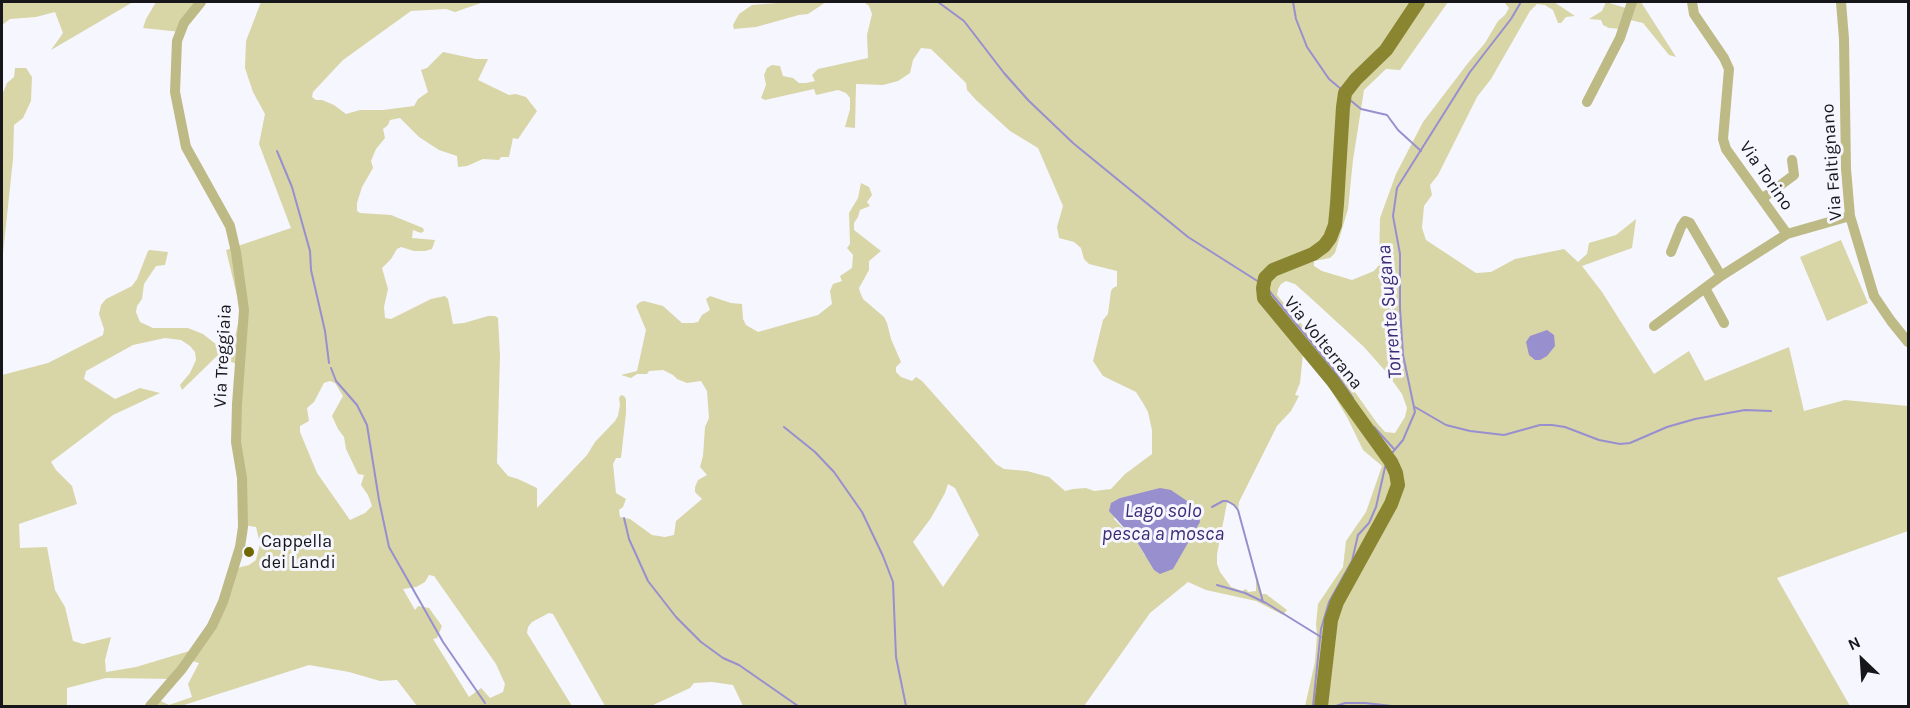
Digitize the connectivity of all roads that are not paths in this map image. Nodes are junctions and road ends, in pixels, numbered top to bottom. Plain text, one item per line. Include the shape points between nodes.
1 (201, 2) edge
2 (1418, 2) edge
3 (1632, 2) edge
4 (1692, 2) edge
5 (1841, 2) edge
6 (1587, 102) dead end
7 (1792, 160) dead end
8 (1763, 198) junction
9 (1850, 216) junction
10 (1787, 234) junction
11 (1671, 252) dead end
12 (1722, 276) junction
13 (1705, 288) junction
14 (1724, 323) dead end
15 (1654, 326) dead end
16 (1908, 342) edge
17 (150, 706) edge
18 (1321, 706) edge

1 - 17 street, Via Treggiaia via 184,23 177,41 175,92 186,147 230,226 236,252 244,310 236,442 242,478 243,527 223,602 212,626
2 - 18 main road, Via Volterrana via 1386,50 1345,93 1335,225 1330,238 1313,254 1273,270 1264,285 1264,298 1332,380 1387,457 1398,485 1337,602 1331,620
3 - 6 street via 1620,38
4 - 8 street, Via Torino via 1694,14 1729,69 1723,140 1726,149
5 - 9 street, Via Faltignano
7 - 8 street via 1794,175
8 - 10 street, Via Torino
9 - 10 street
9 - 16 street, Via Faltignano via 1874,296
10 - 12 street
11 - 12 street via 1681,227 1685,221 1690,223
12 - 13 street
13 - 14 street
13 - 15 street

